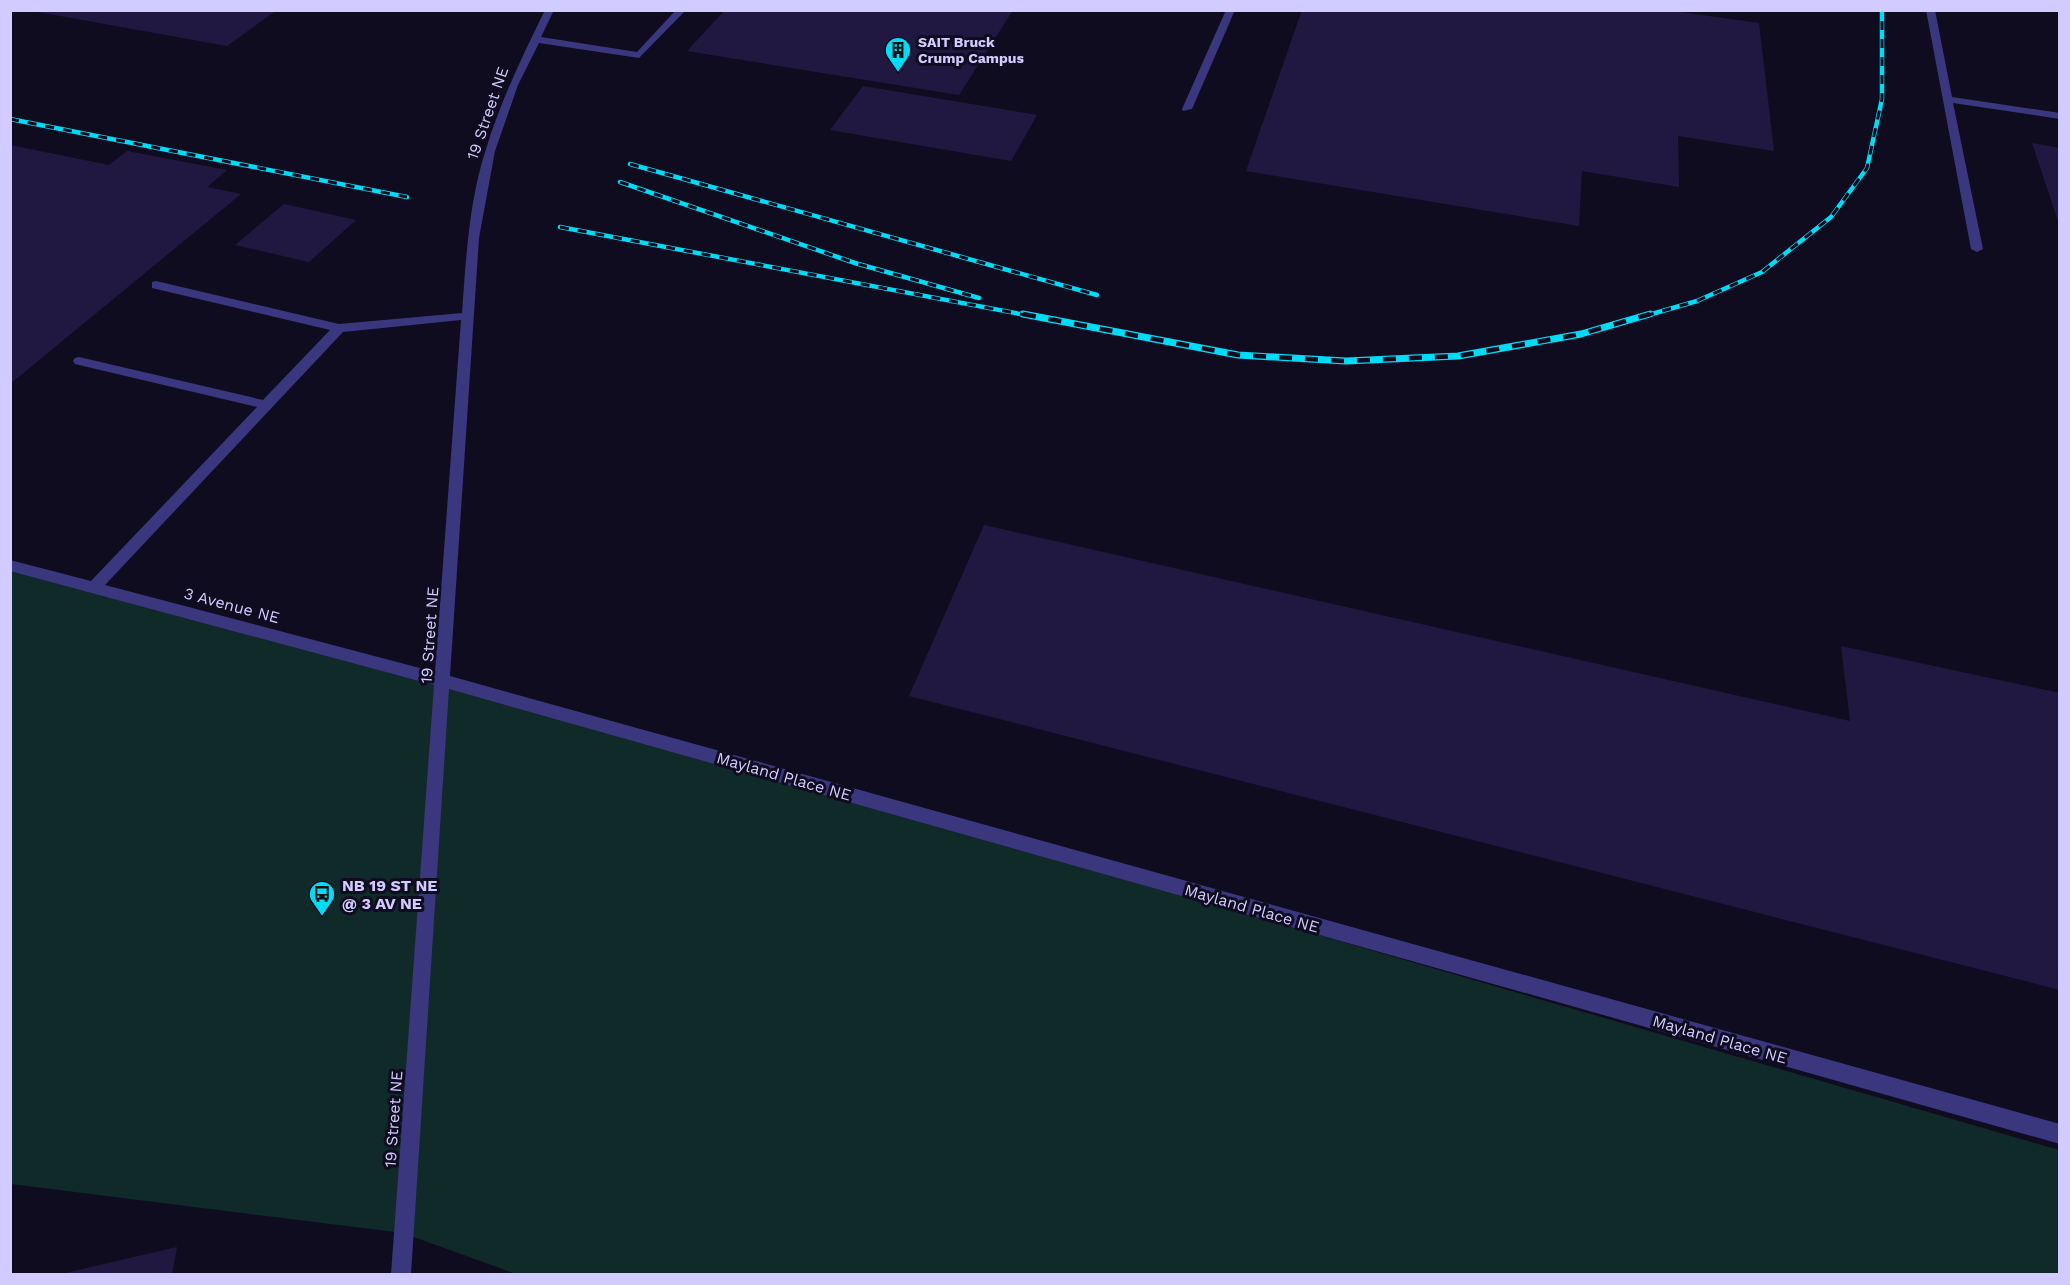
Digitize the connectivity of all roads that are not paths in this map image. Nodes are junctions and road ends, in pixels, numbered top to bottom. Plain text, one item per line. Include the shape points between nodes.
1 (550, 10) edge
2 (682, 10) edge
3 (1231, 10) edge
4 (1930, 10) edge
5 (534, 39) junction
6 (1948, 99) junction
7 (1187, 109) dead end
8 (2060, 116) edge
9 (1977, 249) dead end
10 (156, 285) dead end
11 (468, 316) junction
12 (339, 328) junction
13 (79, 361) dead end
14 (266, 405) junction
15 (10, 565) edge
16 (94, 587) junction
17 (444, 681) junction
18 (2060, 1134) edge
19 (401, 1275) edge

1 - 5 street, 19 Street NE
2 - 5 street via 639,55
3 - 7 street
4 - 6 street
5 - 11 street, 19 Street NE via 490,151 473,238
6 - 8 street
6 - 9 street
10 - 12 street
11 - 12 street
11 - 17 street, 19 Street NE
12 - 14 street
13 - 14 street
14 - 16 street
15 - 16 street, 3 Avenue NE
16 - 17 street, 3 Avenue NE
17 - 18 street, Mayland Place NE
17 - 19 street, 19 Street NE

